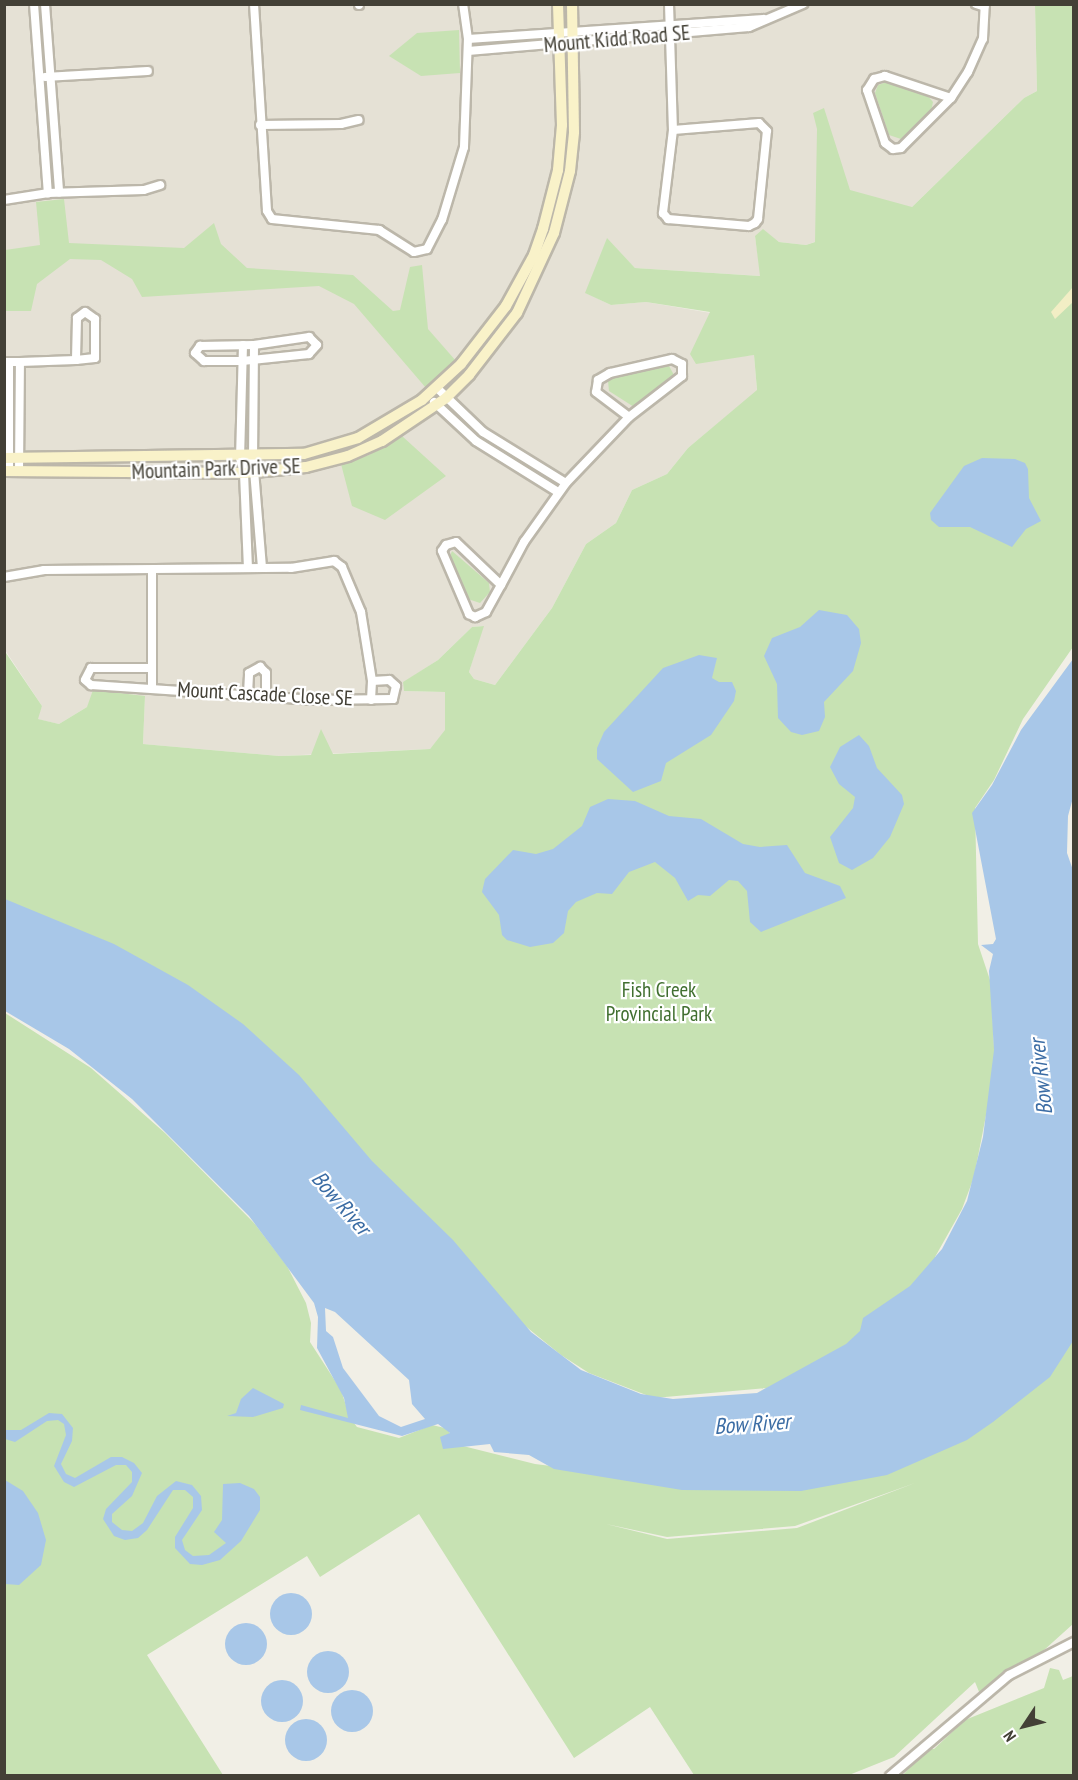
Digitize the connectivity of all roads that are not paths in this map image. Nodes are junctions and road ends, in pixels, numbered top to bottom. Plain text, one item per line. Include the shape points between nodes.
1 (34, 4) edge
2 (45, 4) edge
3 (254, 4) edge
4 (464, 4) edge
5 (558, 4) edge
6 (572, 4) edge
7 (669, 4) edge
8 (803, 4) edge
9 (976, 4) edge
10 (985, 6) edge
11 (763, 19) junction
12 (670, 22) junction
13 (574, 30) junction
14 (560, 31) junction
15 (672, 34) junction
16 (468, 39) junction
17 (575, 43) junction
18 (561, 44) junction
19 (468, 51) junction
20 (148, 71) dead end
21 (40, 77) junction
22 (50, 77) junction
23 (951, 98) junction
24 (359, 120) dead end
25 (260, 125) junction
26 (673, 130) junction
27 (160, 185) dead end
28 (59, 192) junction
29 (48, 193) junction
30 (4, 200) edge
31 (243, 345) junction
32 (254, 345) junction
33 (76, 360) junction
34 (255, 360) junction
35 (7, 362) edge
36 (20, 362) junction
37 (242, 362) junction
38 (432, 391) junction
39 (446, 398) junction
40 (437, 405) junction
41 (629, 417) junction
42 (505, 447) junction
43 (500, 457) junction
44 (11, 458) edge
45 (240, 458) junction
46 (253, 458) junction
47 (11, 471) edge
48 (244, 472) junction
49 (257, 472) junction
50 (566, 483) junction
51 (558, 492) junction
52 (248, 568) junction
53 (262, 568) junction
54 (152, 570) junction
55 (4, 577) edge
56 (501, 585) junction
57 (152, 668) junction
58 (372, 681) junction
59 (152, 687) junction
60 (248, 694) junction
61 (266, 695) junction
62 (371, 700) junction
63 (1070, 1644) edge
64 (890, 1776) edge

1 - 21 street
2 - 22 street
3 - 25 street
4 - 16 street
5 - 14 street, Mountain Park Drive SE
6 - 13 street, Mountain Park Drive SE
7 - 12 street
8 - 11 street, Mount Kidd Road SE
9 - 10 street
10 - 23 street via 983,39
11 - 12 street, Mount Kidd Road SE
11 - 15 street, Mount Kidd Road SE via 749,27
12 - 13 street, Mount Kidd Road SE
12 - 15 street
13 - 14 street, Mount Kidd Road SE
13 - 17 street, Mountain Park Drive SE
14 - 16 street, Mount Kidd Road SE
14 - 18 street, Mountain Park Drive SE
15 - 17 street, Mount Kidd Road SE
15 - 26 street
16 - 19 street
17 - 18 street, Mount Kidd Road SE
17 - 39 street, Mountain Park Drive SE via 570,171 545,259 517,314
18 - 19 street, Mount Kidd Road SE
18 - 38 street, Mountain Park Drive SE via 558,170 534,255 483,338
19 - 25 street via 464,147 441,220 427,249 414,252 379,230 272,219 267,211
20 - 22 street
21 - 22 street
21 - 29 street
22 - 28 street
23 - 23 street via 885,76 874,80 867,90 885,143 892,149 901,148
24 - 25 street via 341,124
26 - 26 street via 663,213 668,219 749,226 755,223 767,131 759,123
27 - 28 street via 144,190
28 - 29 street
29 - 30 street
31 - 32 street
31 - 37 street
31 - 37 street via 200,346 195,352 204,361
32 - 34 street
32 - 34 street via 309,337 317,345 309,354
33 - 33 street via 96,358 95,318 85,312 77,318
33 - 36 street
34 - 37 street
34 - 46 street
35 - 36 street
35 - 44 street
36 - 44 street
37 - 45 street
38 - 39 street
38 - 40 street
38 - 46 street, Mountain Park Drive SE via 392,421 344,443 304,454
39 - 40 street, Mountain Park Drive SE
39 - 42 street
40 - 43 street
40 - 49 street, Mountain Park Drive SE via 399,432 348,456 306,467
41 - 41 street via 596,392 598,380 672,359 682,364 682,376
41 - 50 street
42 - 43 street
42 - 50 street
43 - 51 street
44 - 45 street, Mountain Park Drive SE
44 - 47 street
45 - 46 street, Mountain Park Drive SE
45 - 48 street
46 - 49 street
47 - 48 street, Mountain Park Drive SE
48 - 49 street, Mountain Park Drive SE
48 - 52 street
49 - 53 street
50 - 51 street
51 - 56 street
52 - 53 street, Mount Cascade Close SE
52 - 54 street, Mount Cascade Close SE
53 - 58 street, Mount Cascade Close SE via 334,561 342,567 361,612
54 - 55 street via 44,570
54 - 57 street, Mount Cascade Close SE
56 - 56 street via 456,543 446,545 442,551 469,614 475,617 486,612
57 - 59 street, Mount Cascade Close SE
57 - 59 street via 91,668 85,680 92,685
58 - 62 street, Mount Cascade Close SE
58 - 62 street via 389,680 396,686 396,692 393,699
59 - 60 street, Mount Cascade Close SE
60 - 61 street, Mount Cascade Close SE
60 - 61 street via 249,673 260,667 266,673
61 - 62 street, Mount Cascade Close SE
63 - 64 street via 1009,1675

